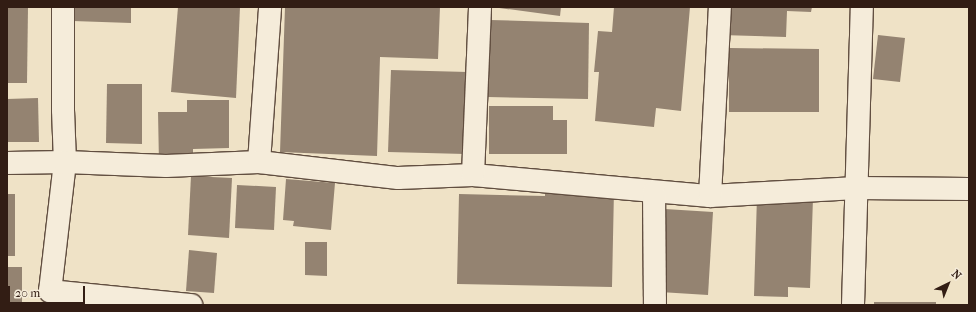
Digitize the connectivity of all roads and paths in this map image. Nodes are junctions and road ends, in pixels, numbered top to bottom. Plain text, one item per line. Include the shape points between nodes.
1 (63, 7) edge
2 (270, 7) edge
3 (480, 7) edge
4 (720, 7) edge
5 (862, 7) edge
6 (65, 162) junction
7 (259, 162) junction
8 (7, 163) edge
9 (473, 175) junction
10 (857, 188) junction
11 (969, 189) edge
12 (654, 192) junction
13 (710, 196) junction
14 (191, 305) edge
15 (655, 305) edge
16 (848, 305) edge
17 (853, 305) edge

1 - 6 street
2 - 7 street
3 - 9 street
4 - 13 street
5 - 10 street
6 - 7 street via 166,166
6 - 8 street
6 - 14 street via 50,291
7 - 9 street via 398,178
9 - 12 street
10 - 11 street
10 - 13 street
10 - 17 street
12 - 13 street
12 - 15 street
16 - 17 street

